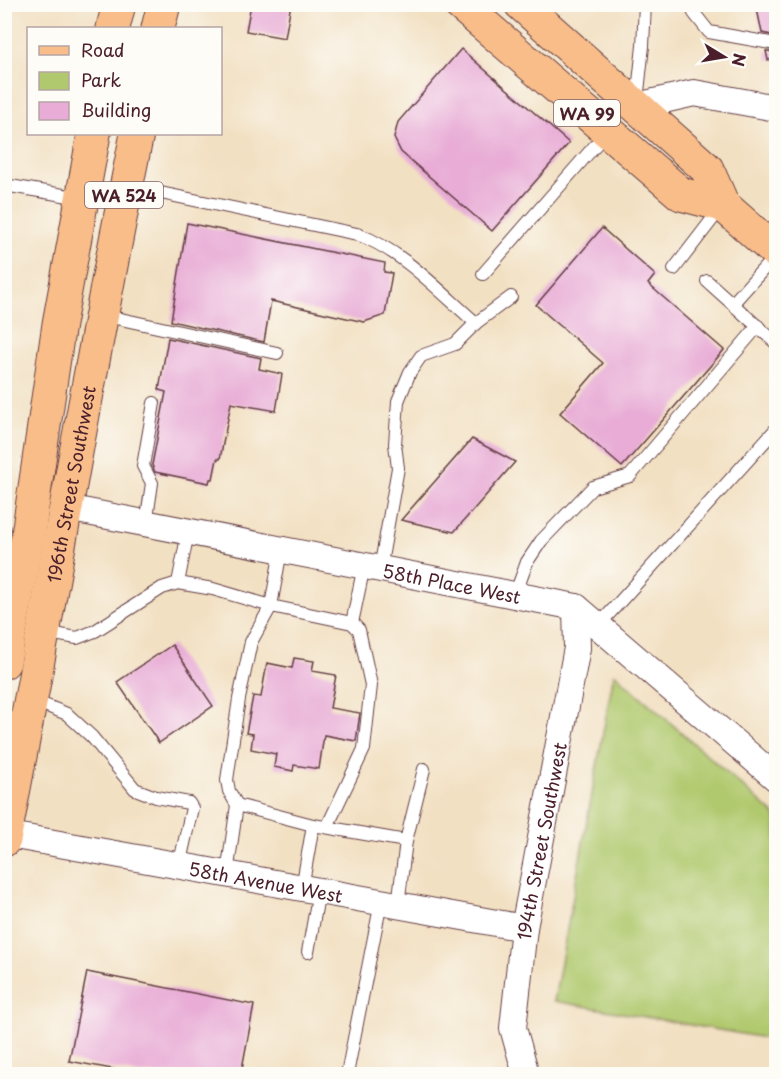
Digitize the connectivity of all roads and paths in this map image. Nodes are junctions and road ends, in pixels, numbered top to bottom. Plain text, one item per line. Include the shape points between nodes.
1 (119, 4) edge
2 (164, 4) edge
3 (460, 4) edge
4 (521, 4) edge
5 (645, 4) edge
6 (692, 4) edge
7 (113, 27) edge
8 (158, 27) edge
9 (777, 44) edge
10 (637, 106) junction
11 (777, 108) edge
12 (608, 131) junction
13 (94, 135) edge
14 (137, 135) edge
15 (4, 185) edge
16 (126, 186) junction
17 (82, 198) junction
18 (723, 205) junction
19 (777, 253) edge
20 (111, 256) junction
21 (674, 268) dead end
22 (483, 274) dead end
23 (707, 281) dead end
24 (511, 297) dead end
25 (733, 303) junction
26 (101, 315) junction
27 (476, 323) junction
28 (758, 326) junction
29 (777, 343) edge
30 (277, 353) dead end
31 (154, 403) dead end
32 (777, 429) edge
33 (40, 454) junction
34 (67, 508) junction
35 (146, 524) junction
36 (189, 532) junction
37 (281, 550) junction
38 (372, 568) junction
39 (178, 583) junction
40 (515, 596) junction
41 (272, 606) junction
42 (576, 607) junction
43 (352, 623) junction
44 (598, 626) junction
45 (44, 632) junction
46 (4, 662) edge
47 (31, 699) junction
48 (424, 769) dead end
49 (777, 778) edge
50 (237, 806) junction
51 (313, 825) junction
52 (327, 827) junction
53 (5, 836) edge
54 (406, 841) junction
55 (179, 866) junction
56 (226, 874) junction
57 (310, 890) junction
58 (390, 904) junction
59 (524, 928) junction
60 (308, 952) dead end
61 (347, 1074) edge
62 (526, 1074) edge

1 - 7 main road
2 - 8 main road
3 - 12 main road, WA 99
4 - 10 main road, WA 99
5 - 10 lane
6 - 9 lane via 694,13 710,32
10 - 11 street via 694,93
10 - 18 main road, WA 99 via 707,169
12 - 18 main road, WA 99 via 681,194
12 - 22 lane
13 - 17 main road, 196th Street Southwest
14 - 16 main road, 196th Street Southwest / WA 524
15 - 17 lane
16 - 20 main road, 196th Street Southwest / WA 524
16 - 27 lane via 376,241
17 - 20 main road via 98,211
17 - 33 main road, 196th Street Southwest
18 - 19 main road, WA 99
18 - 21 lane
19 - 25 lane
20 - 26 main road, 196th Street Southwest / WA 524
23 - 25 lane
24 - 27 lane
25 - 28 lane
26 - 30 lane
26 - 34 main road, 196th Street Southwest / WA 524
27 - 38 lane via 455,344 422,356 410,372 398,401 398,468
28 - 29 lane
28 - 40 lane via 630,476 593,487 541,541 527,562
31 - 35 lane via 143,466 152,483
32 - 44 lane
33 - 34 main road via 50,460 56,502
33 - 46 main road, 196th Street Southwest
34 - 35 street, 58th Place West
34 - 45 main road, 196th Street Southwest / WA 524
35 - 36 street, 58th Place West
36 - 37 street, 58th Place West
36 - 39 lane
37 - 38 street, 58th Place West
37 - 41 lane
38 - 40 street, 58th Place West
38 - 43 lane
39 - 41 lane
39 - 45 lane via 162,588 95,632 77,638
40 - 42 street, 58th Place West
41 - 43 lane
41 - 50 lane via 251,642 239,699 227,780
42 - 44 street
42 - 59 street, 194th Street Southwest via 577,648
43 - 52 lane via 359,630 371,685 369,714 364,749
44 - 49 street
45 - 47 main road, 196th Street Southwest / WA 524
47 - 53 main road, 196th Street Southwest / WA 524
47 - 55 lane via 67,714 92,737 135,789 189,803 192,808
48 - 54 lane
50 - 51 lane
50 - 56 lane
51 - 52 lane
51 - 57 lane
52 - 54 lane
53 - 55 street, 58th Avenue West
54 - 58 lane
55 - 56 street, 58th Avenue West
56 - 57 street, 58th Avenue West
57 - 58 street, 58th Avenue West
57 - 60 lane
58 - 59 street, 58th Avenue West
58 - 61 lane
59 - 62 street, 194th Street Southwest via 513,1028

